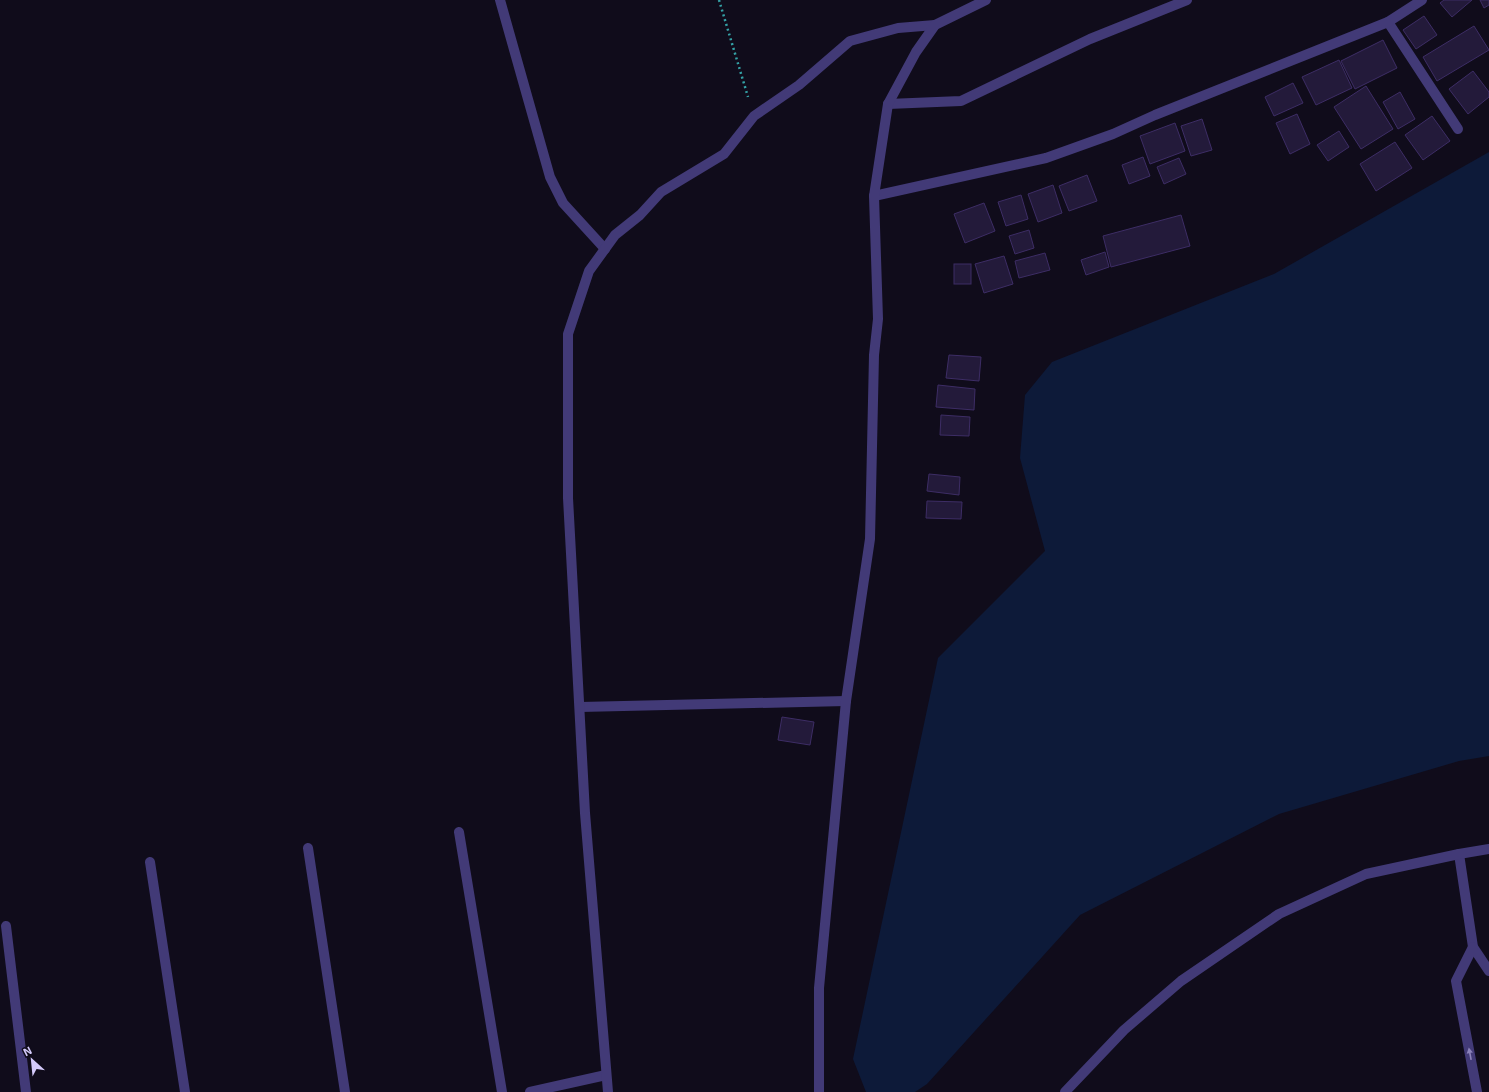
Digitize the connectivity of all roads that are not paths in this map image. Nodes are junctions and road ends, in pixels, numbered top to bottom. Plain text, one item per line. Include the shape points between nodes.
1 (500, 0) edge
2 (986, 0) edge
3 (1187, 0) edge
4 (1422, 0) edge
5 (1388, 22) junction
6 (935, 24) junction
7 (888, 104) junction
8 (1458, 129) dead end
9 (874, 196) junction
10 (605, 249) junction
11 (846, 701) junction
12 (580, 707) junction
13 (459, 832) dead end
14 (308, 848) dead end
15 (1489, 849) edge
16 (1459, 854) junction
17 (150, 862) dead end
18 (6, 926) dead end
19 (1473, 947) junction
20 (1489, 971) edge
21 (606, 1075) junction
22 (26, 1092) edge
23 (185, 1092) edge
24 (345, 1092) edge
25 (502, 1092) edge
26 (530, 1092) edge
27 (608, 1092) edge
28 (819, 1092) edge
29 (1064, 1092) edge
30 (1477, 1092) edge

1 - 10 street via 550,177 563,203
2 - 6 street
3 - 7 street via 1090,39 961,101
4 - 5 street
5 - 8 street
5 - 9 street via 1113,134 1046,158
6 - 7 street via 916,52
6 - 10 street via 898,28 850,41 799,85 754,116 724,154 661,192 640,215 615,235
7 - 9 street
9 - 11 street via 878,319 874,355 870,539
10 - 12 street via 589,271 568,334 568,498
11 - 12 street
11 - 28 street via 819,988
12 - 21 street via 585,813
13 - 25 street
14 - 24 street
15 - 16 street
16 - 19 street
16 - 29 street via 1366,874 1279,914 1181,981 1124,1030
17 - 23 street
18 - 22 street
19 - 20 street
30 -> 19 street via 1456,981
21 - 26 street
21 - 27 street

